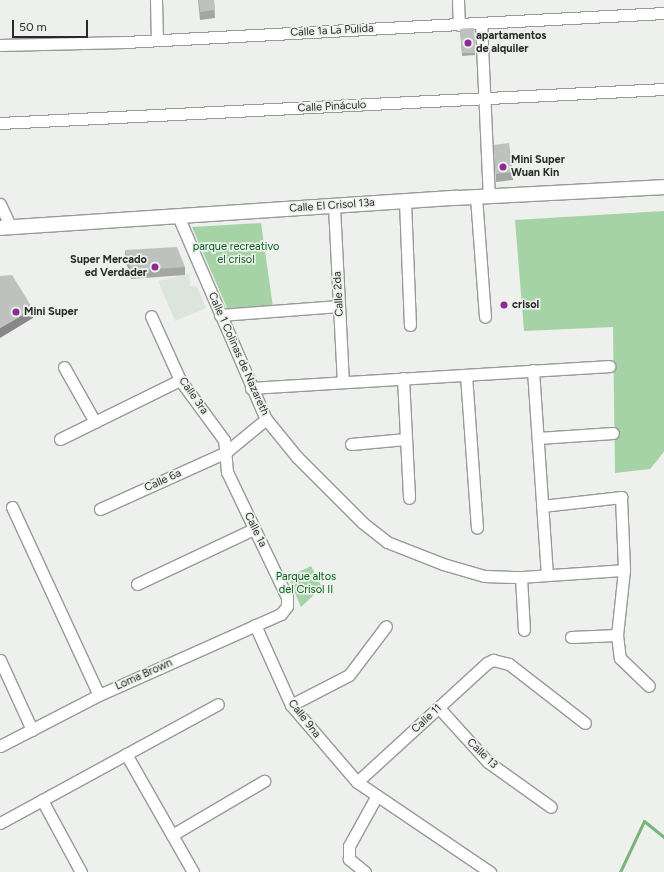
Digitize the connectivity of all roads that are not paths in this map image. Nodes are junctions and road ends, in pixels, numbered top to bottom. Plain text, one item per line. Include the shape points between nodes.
1 (156, 0) edge
2 (458, 0) edge
3 (664, 13) edge
4 (481, 23) junction
5 (459, 24) junction
6 (157, 40) junction
7 (0, 45) edge
8 (664, 89) edge
9 (485, 99) junction
10 (0, 123) edge
11 (664, 187) edge
12 (483, 196) junction
13 (405, 201) junction
14 (0, 204) edge
15 (334, 206) junction
16 (178, 216) junction
17 (5, 228) edge
18 (339, 306) junction
19 (220, 315) junction
20 (151, 316) dead end
21 (485, 317) dead end
22 (410, 325) dead end
23 (609, 366) dead end
24 (64, 367) dead end
25 (533, 370) junction
26 (466, 374) junction
27 (403, 378) junction
28 (180, 380) junction
29 (343, 382) junction
30 (251, 388) junction
31 (266, 419) junction
32 (95, 422) junction
33 (613, 433) dead end
34 (538, 438) junction
35 (60, 439) dead end
36 (406, 439) junction
37 (351, 444) dead end
38 (226, 452) junction
39 (409, 498) dead end
40 (542, 506) junction
41 (12, 507) dead end
42 (100, 509) dead end
43 (477, 528) dead end
44 (254, 529) junction
45 (624, 570) junction
46 (547, 575) junction
47 (521, 577) junction
48 (137, 584) dead end
49 (287, 606) joint
50 (255, 625) junction
51 (386, 626) dead end
52 (524, 630) dead end
53 (618, 636) junction
54 (571, 637) dead end
55 (0, 660) edge
56 (649, 686) dead end
57 (99, 696) junction
58 (218, 704) dead end
59 (291, 705) junction
60 (439, 708) junction
61 (585, 722) dead end
62 (32, 730) junction
63 (1, 744) edge
64 (126, 754) junction
65 (264, 781) dead end
66 (358, 782) junction
67 (376, 797) junction
68 (42, 800) junction
69 (551, 807) dead end
70 (0, 823) edge
71 (172, 835) junction
72 (81, 872) edge
73 (193, 872) edge
74 (365, 872) edge
75 (490, 872) edge

1 - 6 street
2 - 5 street
3 - 4 street, Calle 1a La Pulida
4 - 5 street, Calle 1a La Pulida
4 - 9 street
5 - 6 street, Calle 1a La Pulida
6 - 7 street, Calle 1a La Pulida
8 - 9 street, Calle Pináculo
9 - 10 street, Calle Pináculo
9 - 12 street
11 - 12 street, Calle El Crisol 13a
12 - 13 street, Calle El Crisol 13a
12 - 21 street
13 - 15 street, Calle El Crisol 13a
13 - 22 street
14 - 17 street
15 - 16 street, Calle El Crisol 13a
15 - 18 street, Calle 2da
16 - 17 street, Calle El Crisol 13a
16 - 19 street, Calle 1 Colinas de Nazareth
18 - 19 street
18 - 29 street, Calle 2da
19 - 30 street, Calle 1 Colinas de Nazareth
20 - 28 street, Calle 3ra
23 - 25 street
24 - 32 street
25 - 26 street
25 - 34 street
26 - 27 street
26 - 43 street
27 - 29 street
27 - 36 street
28 - 32 street
28 - 38 street, Calle 3ra via 224,440
29 - 30 street
30 - 31 street, Calle 1 Colinas de Nazareth
31 - 38 street, Calle 6a
31 - 47 street, Calle 1 Colinas de Nazareth via 297,457 332,493 362,523 387,542 443,564 484,576
32 - 35 street
33 - 34 street
34 - 40 street
36 - 37 street
36 - 39 street
38 - 42 street, Calle 6a
38 - 44 street, Calle 1a via 227,472
40 - 45 street via 621,497
40 - 46 street
41 - 57 street
44 - 48 street
44 - 49 street, Calle 1a via 287,597
45 - 46 street, Calle 1 Colinas de Nazareth
45 - 53 street
46 - 47 street, Calle 1 Colinas de Nazareth
47 - 52 street
49 - 50 street, Loma Brown via 281,614
50 - 57 street, Loma Brown
50 - 59 street, Calle 9na
51 - 59 street via 350,675
53 - 54 street
53 - 56 street via 620,658
55 - 62 street
57 - 62 street, Loma Brown
58 - 64 street
59 - 66 street, Calle 9na
60 - 61 street, Calle 11 via 487,663 499,660 509,664
60 - 66 street, Calle 11
60 - 69 street, Calle 13 via 488,762
62 - 63 street, Loma Brown
64 - 68 street
64 - 71 street
65 - 71 street
66 - 67 street, Calle 9na
67 - 74 street via 349,846 349,859
67 - 75 street, Calle 9na
68 - 70 street
68 - 72 street
71 - 73 street

